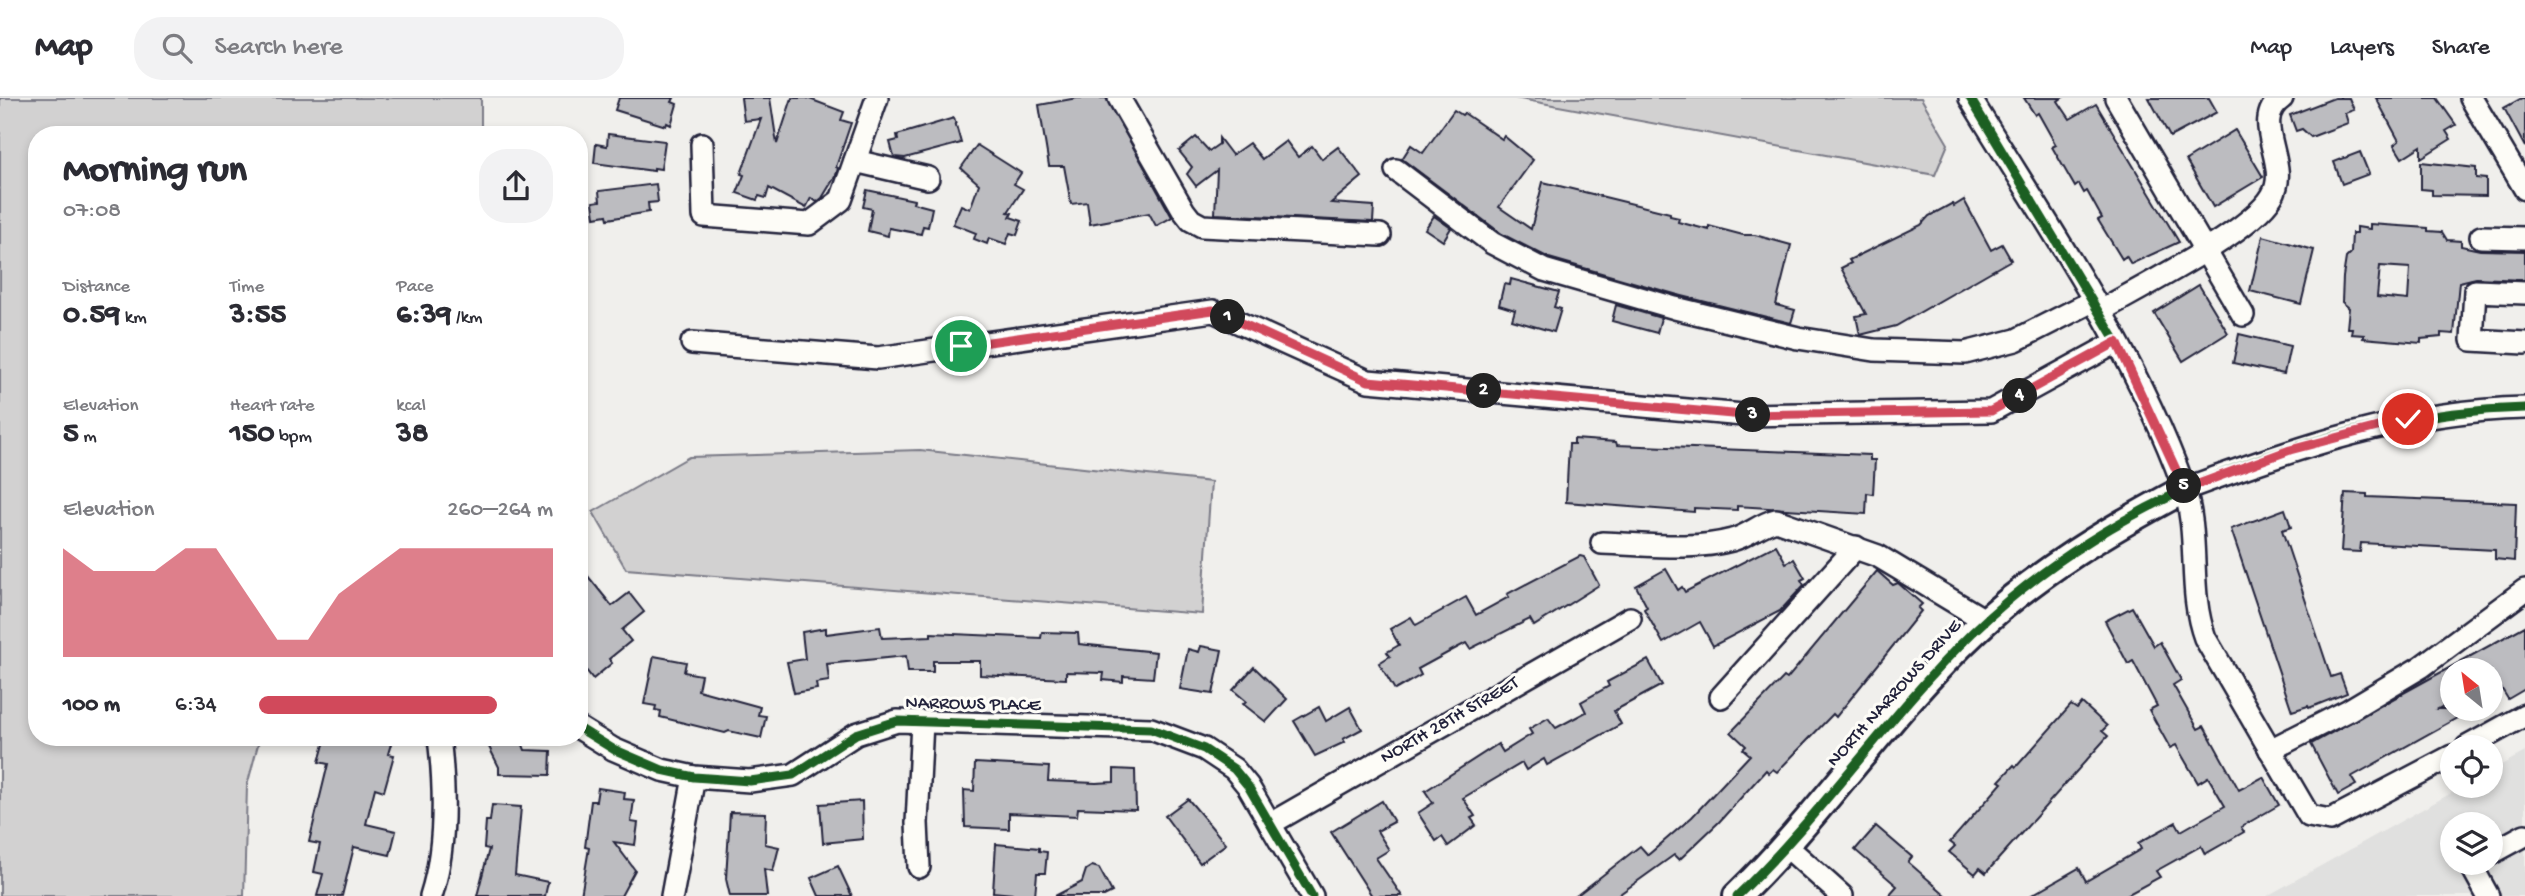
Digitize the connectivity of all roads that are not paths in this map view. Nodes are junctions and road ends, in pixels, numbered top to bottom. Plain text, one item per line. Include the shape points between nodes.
1 (877, 98) edge
2 (1119, 98) edge
3 (1970, 98) edge
4 (2116, 98) edge
5 (2282, 98) edge
6 (2472, 98) edge
7 (702, 144) dead end
8 (855, 161) junction
9 (1396, 170) dead end
10 (928, 178) dead end
11 (2525, 189) edge
12 (1380, 235) dead end
13 (2481, 237) dead end
14 (2525, 238) edge
15 (2205, 250) junction
16 (2525, 293) edge
17 (2097, 306) junction
18 (2242, 315) dead end
19 (2117, 342) junction
20 (2525, 342) edge
21 (692, 343) dead end
22 (2525, 408) edge
23 (2185, 489) junction
24 (1602, 543) dead end
25 (1856, 547) junction
26 (2525, 590) edge
27 (1630, 618) dead end
28 (1986, 621) junction
29 (1721, 697) dead end
30 (2525, 715) edge
31 (922, 722) junction
32 (588, 733) edge
33 (2489, 735) edge
34 (440, 746) edge
35 (2270, 750) junction
36 (2440, 761) edge
37 (694, 777) junction
38 (1270, 824) junction
39 (2525, 835) edge
40 (1784, 844) junction
41 (2503, 847) edge
42 (919, 867) dead end
43 (2476, 875) edge
44 (431, 896) edge
45 (672, 896) edge
46 (1312, 896) edge
47 (1737, 896) edge
48 (1842, 896) edge
49 (2488, 896) edge

1 - 8 street
2 - 12 street via 1191,220 1202,226
3 - 17 street
4 - 15 street
5 - 15 street via 2267,119 2279,170 2273,195 2260,212
6 - 11 street
7 - 8 street via 704,216 808,224 841,200
8 - 10 street
9 - 17 street via 1492,243 1544,270 1798,338 1874,350 1965,353 2016,340
13 - 14 street
15 - 17 street
15 - 18 street
16 - 20 street via 2476,291 2472,340
17 - 19 street
19 - 21 street via 1991,411 1743,415 1368,381 1213,310 878,358
19 - 23 street
22 - 23 street via 2377,425 2290,450
23 - 28 main road, NORTH NARROWS DRIVE via 2106,531
23 - 35 street via 2193,538 2196,614 2205,638
24 - 25 street via 1709,544 1735,540 1759,524 1776,520
25 - 28 street
25 - 29 street
26 - 35 street via 2421,667
27 - 38 street, NORTH 28TH STREET
28 - 40 main road, NORTH NARROWS DRIVE
30 - 33 street
31 - 37 street, NARROWS PLACE via 886,723 856,734 785,777 750,781
31 - 38 street, NARROWS PLACE via 1151,729 1204,748 1234,769
31 - 42 street
32 - 37 street, NARROWS PLACE via 635,760
34 - 44 street via 444,797
35 - 36 street via 2309,816 2330,820
37 - 45 street
38 - 46 street, NARROWS PLACE
39 - 41 street
40 - 47 main road, NORTH NARROWS DRIVE
40 - 48 street
43 - 49 street

